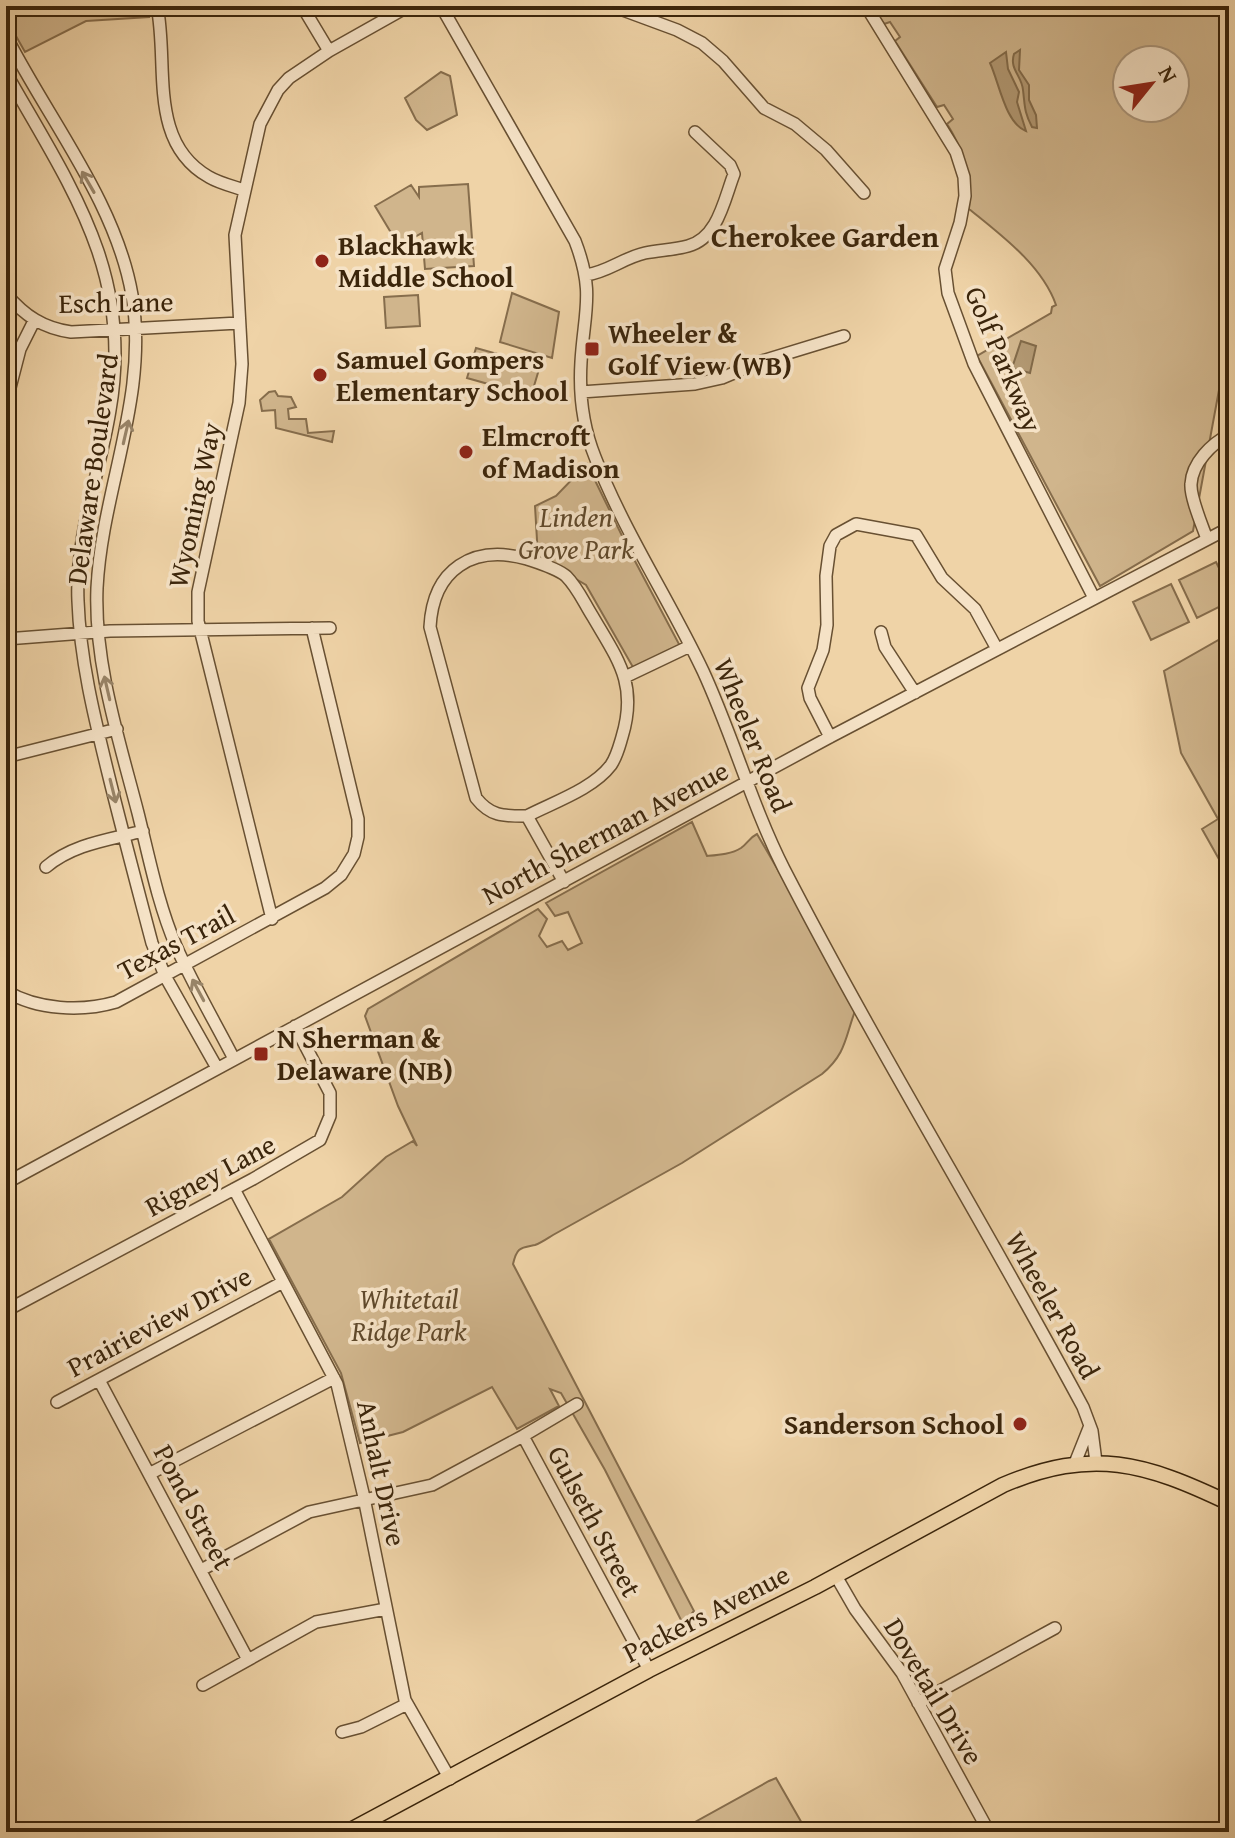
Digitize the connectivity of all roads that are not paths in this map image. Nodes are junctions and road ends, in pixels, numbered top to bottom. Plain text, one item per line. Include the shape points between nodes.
1 (157, 6) edge
2 (302, 6) edge
3 (409, 6) edge
4 (441, 6) edge
5 (612, 6) edge
6 (866, 6) edge
7 (6, 36) edge
8 (329, 51) junction
9 (21, 64) junction
10 (6, 73) edge
11 (695, 132) dead end
12 (244, 190) junction
13 (864, 193) dead end
14 (586, 275) junction
15 (6, 294) edge
16 (34, 321) junction
17 (239, 323) junction
18 (135, 328) junction
19 (115, 330) junction
20 (844, 336) dead end
21 (581, 392) junction
22 (6, 403) edge
23 (1229, 435) edge
24 (1229, 528) edge
25 (1207, 539) junction
26 (1094, 598) junction
27 (312, 628) junction
28 (330, 628) dead end
29 (200, 630) junction
30 (97, 632) junction
31 (881, 632) dead end
32 (80, 633) junction
33 (6, 639) edge
34 (690, 646) junction
35 (997, 649) junction
36 (625, 677) junction
37 (915, 693) junction
38 (117, 729) junction
39 (99, 734) junction
40 (830, 737) junction
41 (6, 757) edge
42 (748, 783) junction
43 (527, 816) junction
44 (143, 831) junction
45 (124, 836) junction
46 (46, 867) dead end
47 (564, 882) junction
48 (272, 919) junction
49 (185, 965) junction
50 (165, 976) junction
51 (6, 991) edge
52 (295, 1026) junction
53 (234, 1059) junction
54 (217, 1068) junction
55 (6, 1183) edge
56 (234, 1189) junction
57 (283, 1282) junction
58 (11, 1308) dead end
59 (334, 1378) junction
60 (99, 1380) junction
61 (57, 1402) dead end
62 (577, 1404) dead end
63 (1090, 1424) junction
64 (523, 1436) junction
65 (1096, 1462) junction
66 (1075, 1463) junction
67 (149, 1474) junction
68 (364, 1501) junction
69 (1229, 1503) edge
70 (201, 1570) junction
71 (836, 1576) junction
72 (386, 1609) junction
73 (1055, 1628) dead end
74 (247, 1658) junction
75 (649, 1670) junction
76 (203, 1685) dead end
77 (918, 1703) junction
78 (407, 1704) junction
79 (342, 1732) dead end
80 (450, 1779) junction
81 (347, 1832) edge
82 (989, 1832) edge

1 - 12 street via 166,120 174,141 202,173
2 - 8 street
3 - 8 street, Wyoming Way
4 - 14 street, Wheeler Road via 575,241
5 - 13 street via 702,43 764,108 795,124 826,150
6 - 26 street, Golf Parkway via 956,152 965,196 945,269 950,300 981,380
7 - 9 street, Delaware Boulevard
8 - 12 street, Wyoming Way via 289,78 272,100 260,124
9 - 10 street
18 -> 9 street, Delaware Boulevard via 132,295 107,219
10 - 19 street, Delaware Boulevard via 88,219 110,290
11 - 14 street via 734,174 709,234 696,244 645,253
12 - 17 street, Wyoming Way via 235,235
14 - 21 street, Wheeler Road
15 - 16 street, Esch Lane
16 - 19 street, Esch Lane via 71,332
16 - 22 street via 20,349
17 - 18 street, Esch Lane
17 - 29 street, Wyoming Way via 239,403 198,592
18 - 19 street, Esch Lane
30 -> 18 street, Delaware Boulevard via 101,543 130,413
19 - 32 street, Delaware Boulevard via 111,409 80,564
20 - 21 street via 695,384
21 - 34 street, Wheeler Road via 594,456
23 - 25 street via 1204,456 1191,484
24 - 25 street, North Sherman Avenue
25 - 26 street, North Sherman Avenue
26 - 35 street, North Sherman Avenue
27 - 28 street
27 - 29 street
27 - 48 street, Texas Trail via 358,819 356,846 341,875
29 - 30 street
29 - 48 street, Wyoming Way
30 - 32 street
38 -> 30 street, Delaware Boulevard
31 - 37 street
32 - 33 street
32 - 39 street, Delaware Boulevard
34 - 36 street
34 - 42 street, Wheeler Road
35 - 37 street, North Sherman Avenue
35 - 40 street via 971,603 942,578 920,540 910,532 856,524 836,535 827,554 823,650 809,683 808,693
36 - 43 street via 626,723 609,768
36 - 43 street via 577,589 563,574 499,554 479,556 449,572 430,627 470,783 485,809
37 - 40 street, North Sherman Avenue
38 - 39 street
38 - 44 street, Delaware Boulevard
39 - 41 street
39 -> 45 street, Delaware Boulevard
40 - 42 street, North Sherman Avenue
42 - 47 street, North Sherman Avenue
42 - 63 street, Wheeler Road via 785,870
43 - 47 street
44 - 45 street
44 - 49 street, Delaware Boulevard
45 - 46 street via 65,852
45 - 50 street, Delaware Boulevard
47 - 52 street, North Sherman Avenue
48 - 49 street, Texas Trail
49 - 50 street, Texas Trail
53 -> 49 street, Delaware Boulevard
50 - 51 street, Texas Trail via 116,1002 84,1008 41,1004
50 - 54 street, Delaware Boulevard
52 - 53 street, North Sherman Avenue
52 - 56 street, Rigney Lane via 330,1093 327,1127 306,1150
53 - 54 street, North Sherman Avenue
54 - 55 street, North Sherman Avenue
56 - 57 street, Anhalt Drive
56 - 58 street, Rigney Lane
57 - 59 street, Anhalt Drive
57 - 60 street, Prairieview Drive
59 - 67 street
59 - 68 street, Anhalt Drive
60 - 61 street, Prairieview Drive
60 - 67 street, Pond Street
62 - 64 street
63 - 65 street, Wheeler Road
63 - 66 street
64 - 68 street via 432,1485
64 - 75 street, Gulseth Street
65 - 66 main road, Packers Avenue
65 - 69 main road, Packers Avenue via 1153,1472
66 - 71 main road, Packers Avenue via 1003,1485
67 - 70 street, Pond Street
68 - 70 street via 309,1512
68 - 72 street, Anhalt Drive
70 - 74 street, Pond Street
71 - 75 main road, Packers Avenue
71 - 77 street, Dovetail Drive
72 - 74 street via 316,1622
72 - 78 street, Anhalt Drive
73 - 77 street
74 - 76 street
75 - 80 main road, Packers Avenue
77 - 82 street, Dovetail Drive
78 - 79 street
78 - 80 street, Anhalt Drive
80 - 81 main road, Packers Avenue

